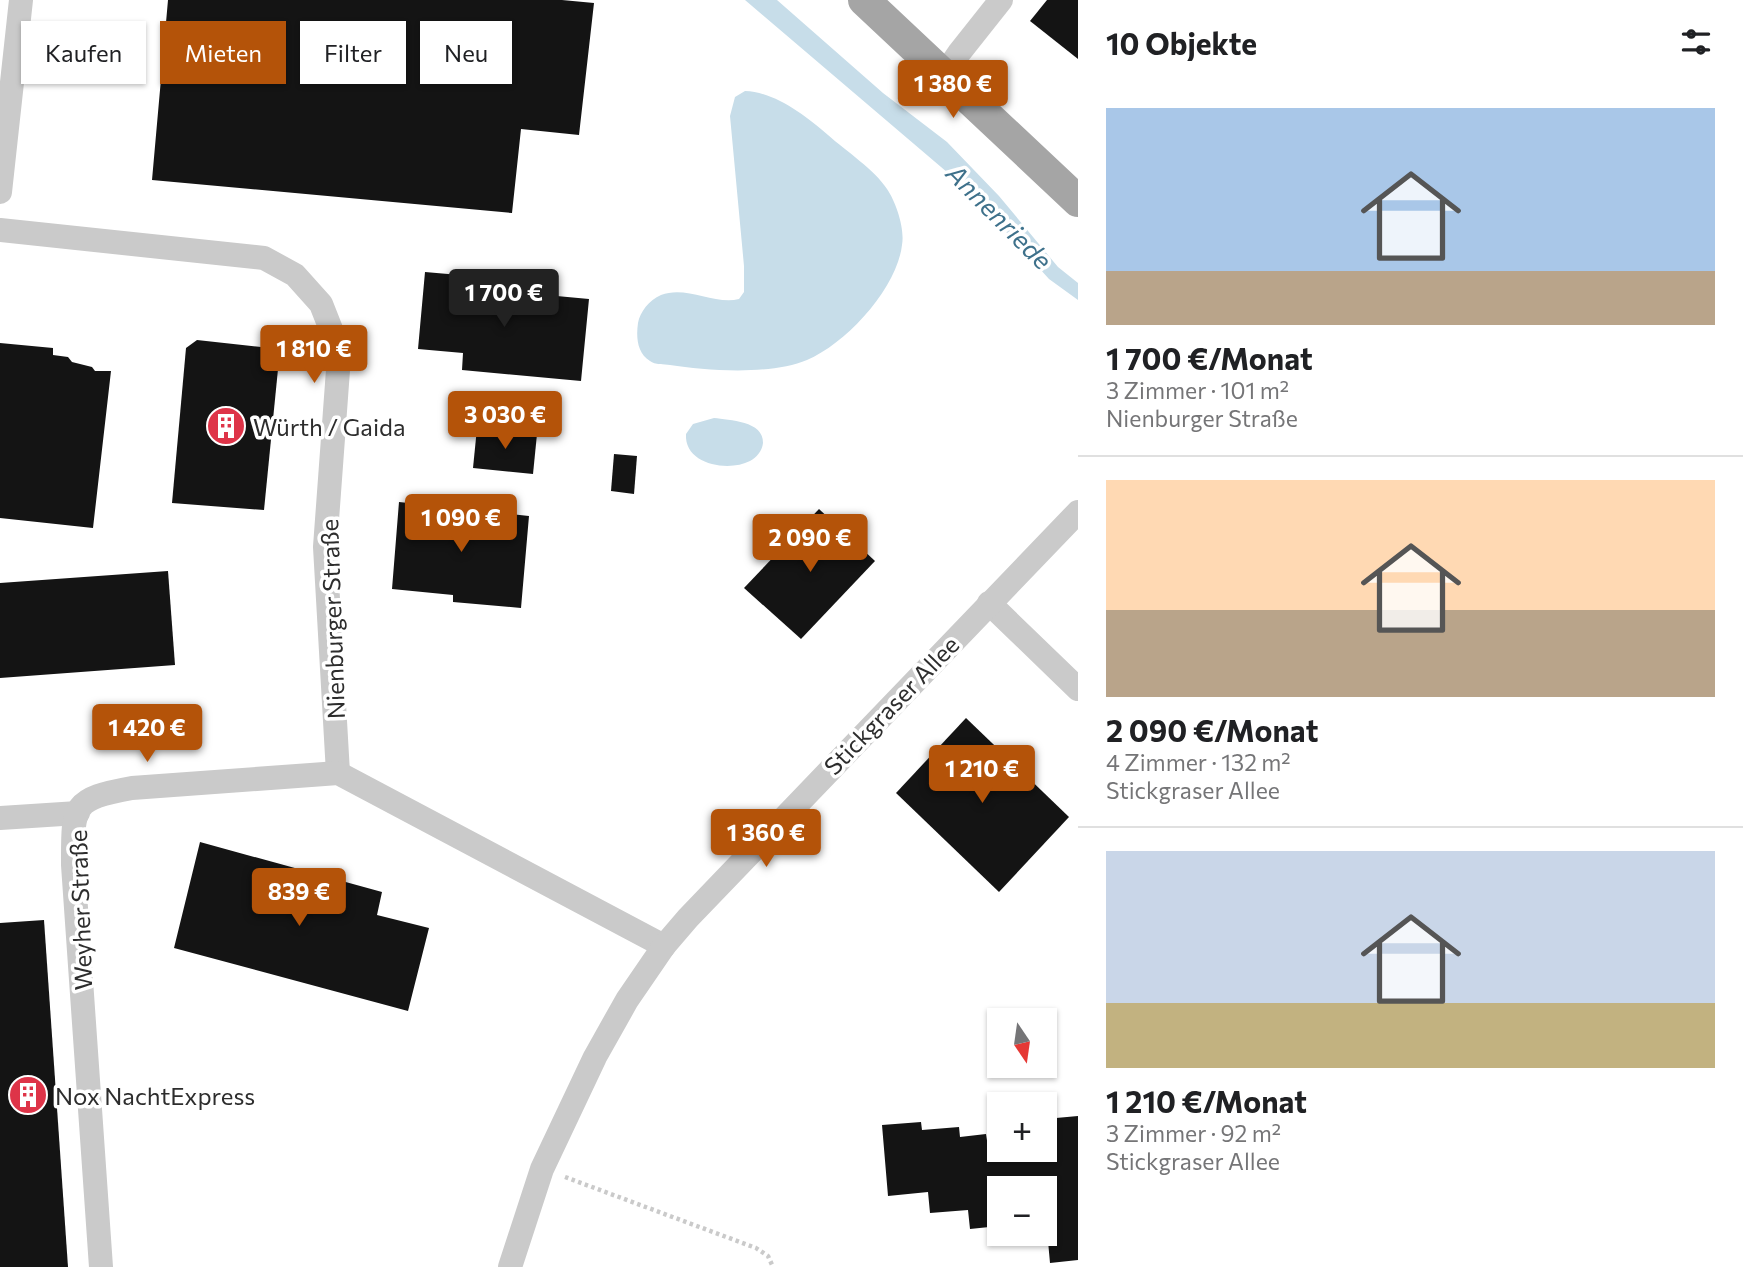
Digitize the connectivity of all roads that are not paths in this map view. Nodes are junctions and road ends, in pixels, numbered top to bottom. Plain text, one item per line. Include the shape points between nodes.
1 (21, 0) edge
2 (864, 0) edge
3 (1001, 0) edge
4 (944, 75) junction
5 (0, 192) edge
6 (1078, 201) edge
7 (0, 230) edge
8 (1078, 512) edge
9 (989, 603) junction
10 (1078, 690) edge
11 (338, 773) junction
12 (78, 813) junction
13 (0, 818) edge
14 (664, 946) junction
15 (102, 1267) edge
16 (510, 1267) edge

1 - 5 street
2 - 4 main road
3 - 4 street
4 - 6 main road
7 - 11 street, Nienburger Straße via 264,258 295,275 321,304 334,337 338,370 325,547
8 - 9 street, Stickgraser Allee
9 - 10 street
9 - 14 street, Stickgraser Allee
11 - 12 street, Weyher Straße via 132,788 99,794 83,803
11 - 14 street
12 - 13 street
12 - 15 street, Weyher Straße via 73,825 73,866
14 - 16 street, Stickgraser Allee via 614,1023 542,1169

